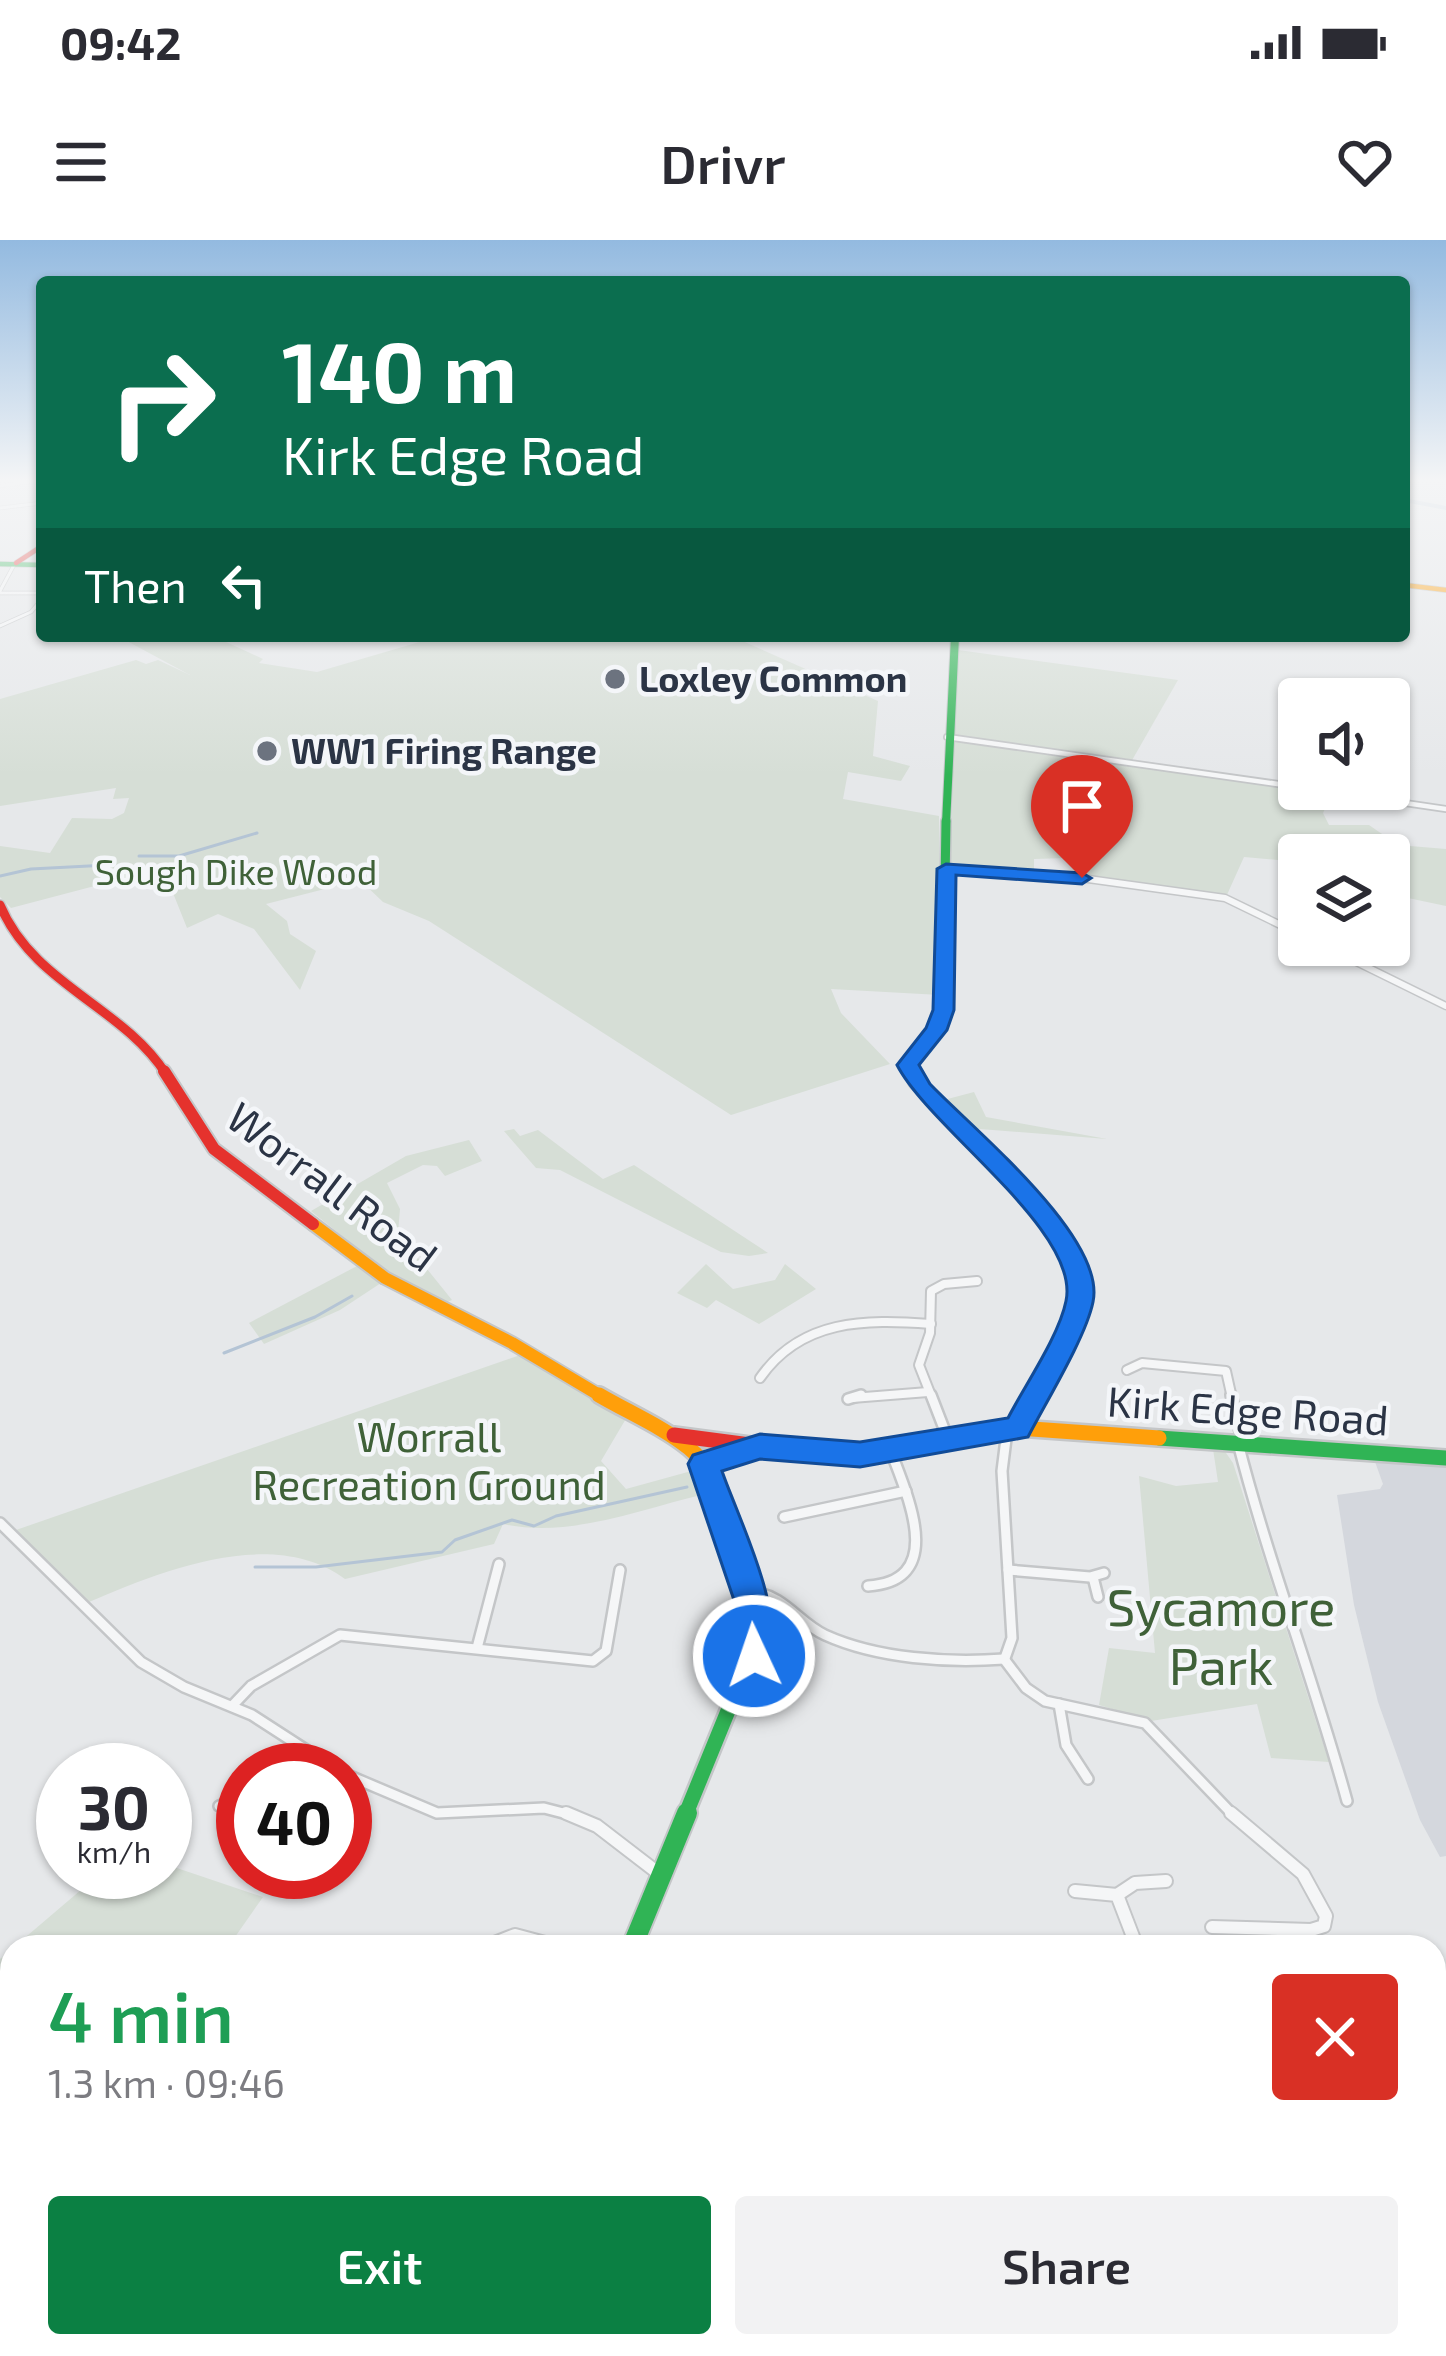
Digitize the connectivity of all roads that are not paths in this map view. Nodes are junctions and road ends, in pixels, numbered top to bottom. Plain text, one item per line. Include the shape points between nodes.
1 (1410, 586) edge
2 (1446, 590) edge
3 (0, 592) edge
4 (36, 595) edge
5 (36, 603) edge
6 (26, 614) junction
7 (36, 615) edge
8 (0, 626) edge
9 (954, 642) edge
10 (946, 736) junction
11 (1278, 785) edge
12 (1410, 804) edge
13 (1446, 809) edge
14 (946, 869) junction
15 (0, 905) edge
16 (1278, 924) edge
17 (1365, 966) edge
18 (1446, 1006) edge
19 (977, 1281) dead end
20 (931, 1324) junction
21 (1127, 1370) dead end
22 (760, 1378) dead end
23 (928, 1392) junction
24 (848, 1399) dead end
25 (1012, 1429) junction
26 (670, 1435) junction
27 (948, 1439) junction
28 (1241, 1443) junction
29 (760, 1447) junction
30 (890, 1449) junction
31 (1446, 1458) edge
32 (704, 1464) junction
33 (906, 1491) junction
34 (784, 1517) dead end
35 (0, 1523) edge
36 (499, 1564) dead end
37 (620, 1570) dead end
38 (1008, 1570) junction
39 (868, 1586) dead end
40 (748, 1592) junction
41 (1098, 1597) dead end
42 (477, 1648) junction
43 (1004, 1659) junction
44 (1059, 1704) junction
45 (232, 1706) junction
46 (292, 1743) edge
47 (1088, 1779) dead end
48 (372, 1785) edge
49 (1347, 1801) dead end
50 (662, 1876) junction
51 (1166, 1881) dead end
52 (1075, 1891) dead end
53 (1118, 1895) junction
54 (1212, 1927) dead end
55 (637, 1935) edge
56 (1133, 1935) edge

1 - 2 street
3 - 4 street
5 - 6 street
6 - 7 street
6 - 8 street
9 - 10 street
10 - 11 street
10 - 14 street
12 - 13 street
14 - 16 street via 1225,898
14 - 25 street via 943,1010 909,1072 1039,1210 1082,1278 1079,1306
15 - 26 street, Worrall Road via 45,970 151,1052 214,1149 385,1278
17 - 18 street
19 - 20 street via 932,1288
20 - 22 street via 826,1326 784,1347
20 - 23 street via 919,1365
21 - 28 street via 1142,1363 1226,1371
23 - 24 street
23 - 27 street
25 - 27 street, Kirk Edge Road
25 - 28 street, Kirk Edge Road
25 - 38 street via 1002,1471
26 - 29 street, Kirk Edge Road
26 - 32 street, Worrall Road
27 - 30 street, Kirk Edge Road
28 - 31 street, Kirk Edge Road
28 - 49 street via 1264,1548 1313,1676
29 - 30 street, Kirk Edge Road via 843,1456
29 - 32 street, Kirk Edge Road
30 - 33 street
32 - 40 street
33 - 34 street
33 - 39 street via 915,1567 894,1585
35 - 45 street via 141,1662
36 - 42 street
37 - 42 street via 608,1645 598,1659
38 - 41 street via 1099,1575
38 - 43 street via 1012,1638
40 - 43 street via 768,1593 845,1641
40 - 50 street via 754,1656
42 - 45 street via 340,1635 250,1686
43 - 44 street via 1036,1696
44 - 47 street via 1061,1729
44 - 54 street via 1144,1723 1303,1874 1326,1916 1311,1930
45 - 46 street
48 - 50 street via 437,1813 570,1814
50 - 55 street
51 - 53 street via 1136,1883
52 - 53 street
53 - 56 street

